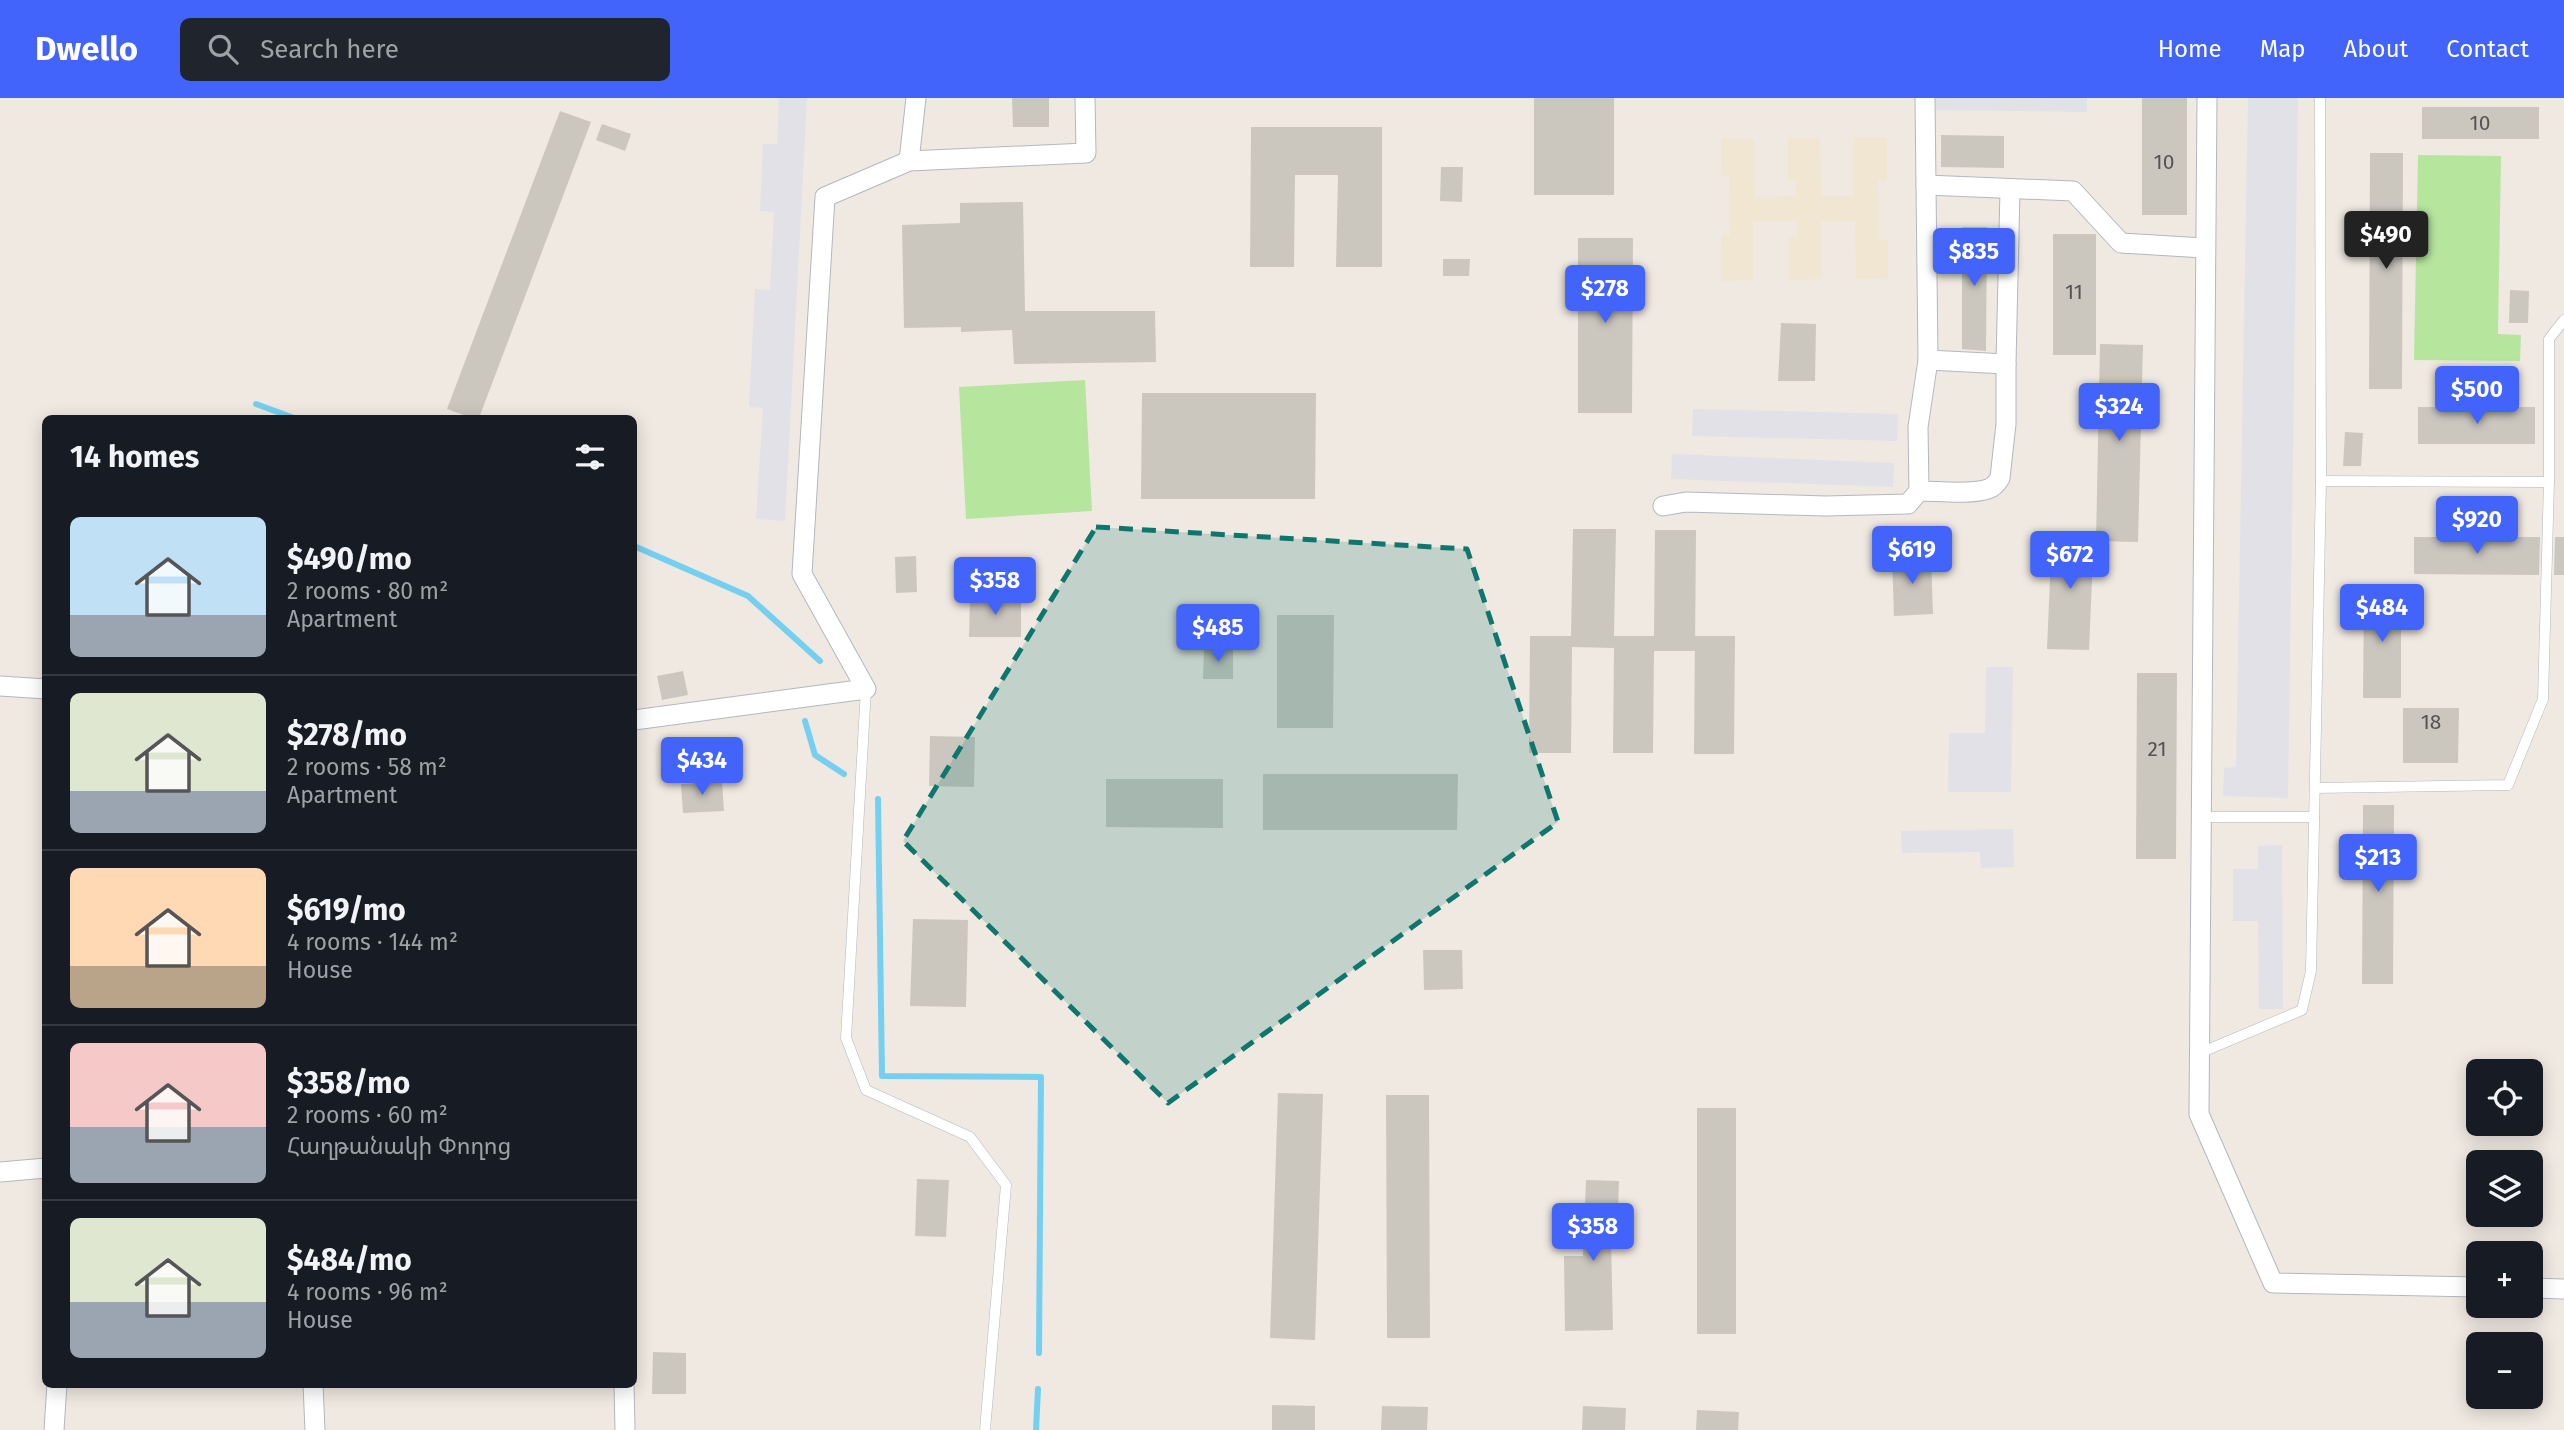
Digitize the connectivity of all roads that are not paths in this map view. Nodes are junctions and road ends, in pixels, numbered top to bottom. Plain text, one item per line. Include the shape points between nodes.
1 (916, 98) edge
2 (1085, 98) edge
3 (1925, 98) edge
4 (2207, 98) edge
5 (2320, 98) edge
6 (909, 161) junction
7 (1926, 186) junction
8 (2010, 190) junction
9 (2204, 248) junction
10 (2564, 320) edge
11 (1928, 360) junction
12 (2006, 364) junction
13 (2321, 481) junction
14 (2549, 482) junction
15 (1919, 491) junction
16 (1663, 506) dead end
17 (0, 686) edge
18 (42, 689) edge
19 (866, 689) junction
20 (637, 720) edge
21 (2315, 788) junction
22 (2201, 817) junction
23 (2314, 817) junction
24 (2200, 1053) junction
25 (42, 1168) edge
26 (0, 1172) edge
27 (2466, 1287) edge
28 (2543, 1288) edge
29 (2564, 1289) edge
30 (57, 1388) edge
31 (313, 1388) edge
32 (624, 1388) edge
33 (54, 1430) edge
34 (315, 1430) edge
35 (625, 1430) edge
36 (985, 1430) edge

1 - 6 street
2 - 6 street via 1086,153
3 - 7 street
4 - 9 street
5 - 13 lane
6 - 19 street via 825,197 802,574
7 - 8 street
7 - 11 street
8 - 9 street via 2073,191 2121,243
8 - 12 street
9 - 22 street
10 - 14 lane via 2549,339
11 - 12 street
11 - 15 street via 1918,426
12 - 15 street via 2000,478 1987,490
13 - 14 lane
13 - 21 lane
14 - 21 lane via 2543,699 2508,785
15 - 16 street via 1908,504 1686,502
17 - 18 street
19 - 20 street
19 - 36 lane via 846,1038 866,1090 970,1137 1006,1185
21 - 23 lane
22 - 23 lane
22 - 24 street
23 - 24 lane via 2311,971 2302,1010
24 - 27 street via 2199,1114 2273,1283
25 - 26 street
28 - 29 street
30 - 33 street
31 - 34 street
32 - 35 street

